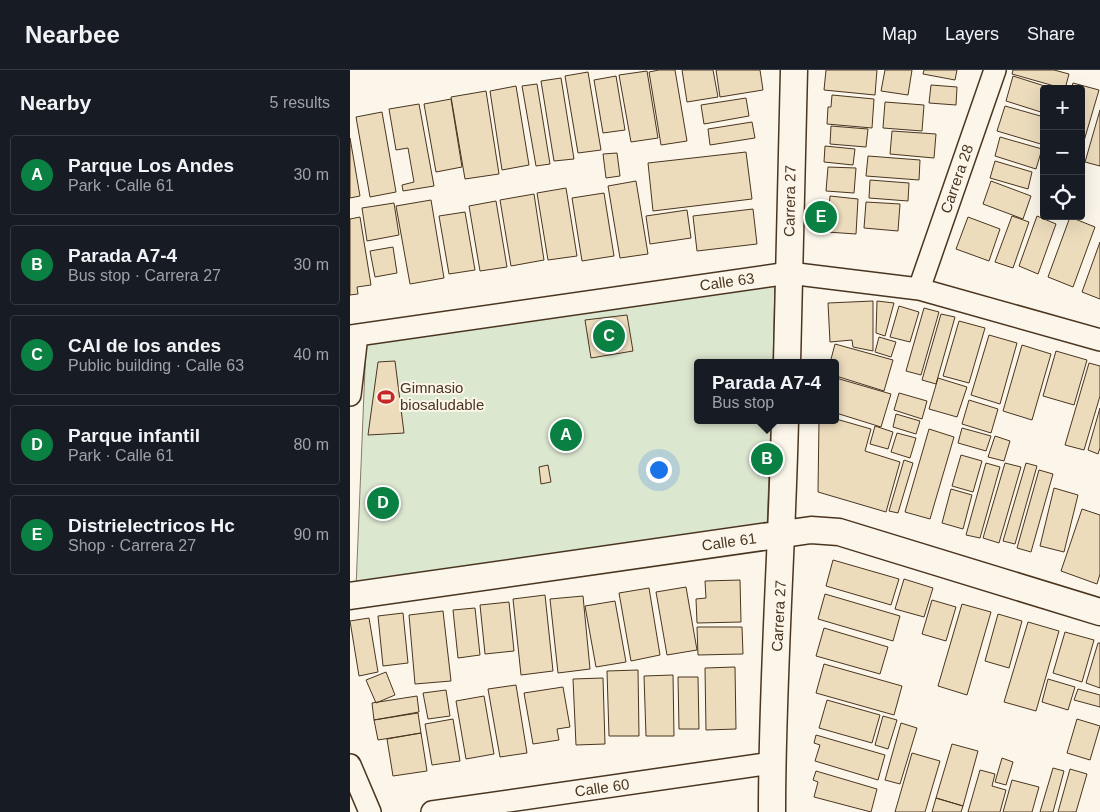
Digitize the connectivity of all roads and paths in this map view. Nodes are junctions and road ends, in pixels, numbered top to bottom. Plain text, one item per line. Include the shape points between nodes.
1 (794, 70) edge
2 (995, 70) edge
3 (788, 273) junction
4 (919, 289) junction
5 (354, 336) edge
6 (1100, 340) edge
7 (786, 359) edge
8 (350, 395) edge
9 (785, 424) edge
10 (783, 535) junction
11 (350, 596) edge
12 (1100, 612) edge
13 (772, 763) junction
14 (350, 765) edge
15 (370, 812) edge
16 (432, 812) edge
17 (772, 812) edge

1 - 3 street, Carrera 27
2 - 4 street, Carrera 28
3 - 4 street, Calle 63
3 - 5 street, Calle 63
3 - 7 street, Carrera 27
4 - 6 street, Calle 63
5 - 8 street
9 - 10 street, Carrera 27
10 - 11 street, Calle 61
10 - 12 street, Calle 61 via 811,530 838,532
10 - 13 street, Carrera 27
13 - 16 street, Calle 60
13 - 17 street, Carrera 27
14 - 15 street

